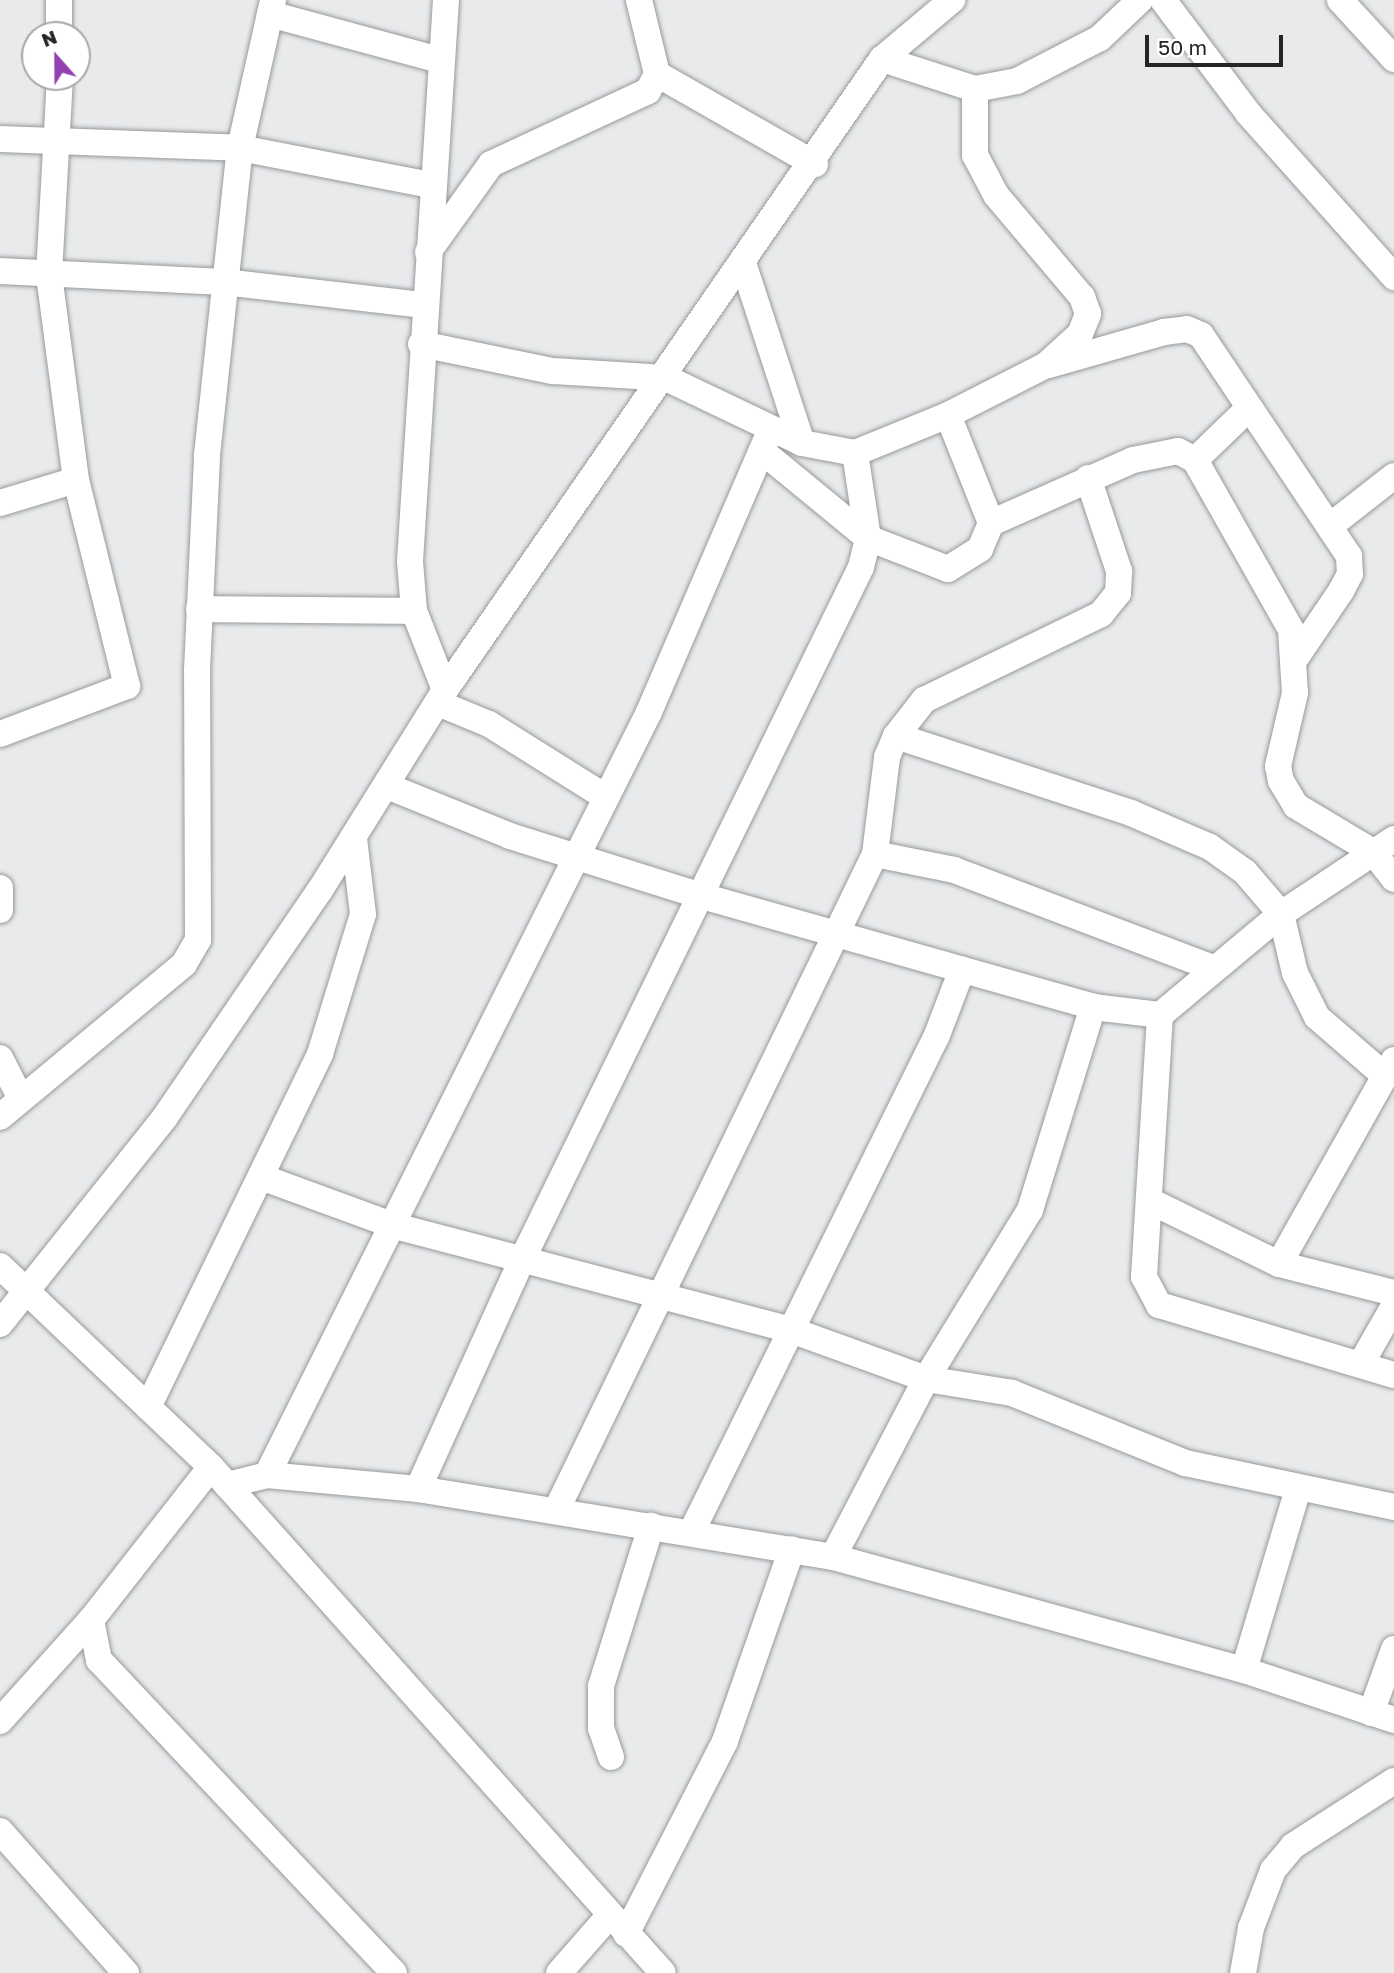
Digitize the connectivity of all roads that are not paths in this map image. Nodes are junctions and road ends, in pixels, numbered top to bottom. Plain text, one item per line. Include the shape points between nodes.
1 (58, 0) edge
2 (446, 0) edge
3 (639, 0) edge
4 (953, 0) edge
5 (1140, 0) edge
6 (1163, 0) edge
7 (1340, 0) edge
8 (271, 7) edge
9 (59, 21) edge
10 (882, 59) junction
11 (1394, 59) edge
12 (439, 60) junction
13 (657, 74) junction
14 (975, 89) junction
15 (60, 91) edge
16 (61, 138) junction
17 (0, 139) edge
18 (240, 148) junction
19 (815, 164) junction
20 (430, 185) junction
21 (426, 256) junction
22 (744, 266) junction
23 (0, 271) edge
24 (49, 274) junction
25 (1394, 277) edge
26 (223, 282) junction
27 (422, 305) junction
28 (421, 344) junction
29 (1046, 365) junction
30 (666, 378) junction
31 (1248, 409) junction
32 (948, 415) junction
33 (767, 440) junction
34 (802, 443) junction
35 (855, 453) junction
36 (1195, 460) junction
37 (1394, 477) edge
38 (1088, 478) junction
39 (76, 480) junction
40 (0, 503) edge
41 (991, 523) junction
42 (1330, 526) junction
43 (868, 538) junction
44 (200, 609) junction
45 (414, 611) junction
46 (1297, 656) junction
47 (442, 696) junction
48 (0, 734) edge
49 (896, 736) junction
50 (387, 786) junction
51 (604, 796) junction
52 (354, 838) junction
53 (1384, 846) edge
54 (875, 854) junction
55 (572, 856) junction
56 (1394, 879) edge
57 (0, 888) edge
58 (702, 896) junction
59 (0, 910) edge
60 (1281, 914) junction
61 (836, 934) junction
62 (1211, 967) junction
63 (962, 970) junction
64 (1093, 1007) junction
65 (1160, 1015) junction
66 (0, 1058) edge
67 (1389, 1068) edge
68 (21, 1099) junction
69 (0, 1117) edge
70 (261, 1177) junction
71 (1152, 1202) junction
72 (395, 1226) junction
73 (522, 1260) junction
74 (1279, 1264) junction
75 (0, 1266) edge
76 (31, 1290) junction
77 (1394, 1293) edge
78 (663, 1298) junction
79 (1394, 1306) edge
80 (0, 1324) edge
81 (791, 1330) junction
82 (1362, 1362) junction
83 (1394, 1375) edge
84 (926, 1379) junction
85 (149, 1407) junction
86 (267, 1475) junction
87 (219, 1476) junction
88 (418, 1489) junction
89 (1298, 1489) junction
90 (1394, 1507) edge
91 (556, 1511) junction
92 (651, 1526) junction
93 (691, 1533) junction
94 (792, 1549) junction
95 (833, 1557) junction
96 (91, 1620) junction
97 (1394, 1649) edge
98 (60, 1655) junction
99 (99, 1660) junction
100 (1244, 1670) junction
101 (1382, 1716) edge
102 (0, 1721) edge
103 (611, 1757) dead end
104 (1394, 1781) edge
105 (0, 1830) edge
106 (617, 1925) junction
107 (126, 1973) edge
108 (394, 1973) edge
109 (559, 1973) edge
110 (663, 1973) edge
111 (1243, 1973) edge

1 - 9 street
2 - 12 street
3 - 13 street
4 - 10 street
5 - 14 street via 1060,63
6 - 25 street via 1248,113
7 - 11 street
8 - 12 street
8 - 18 street
10 - 14 street
10 - 19 street
12 - 20 street
13 - 19 street
13 - 21 street via 648,91 626,107 538,138 491,164
14 - 29 street via 975,155 996,195 1082,297 1088,314 1080,334
15 - 16 street
16 - 17 street
16 - 18 street
16 - 24 street
18 - 20 street
18 - 26 street
19 - 22 street
20 - 21 street
21 - 27 street
22 - 30 street
22 - 34 street
23 - 24 street
24 - 26 street
24 - 39 street
26 - 27 street
26 - 44 street
27 - 28 street
28 - 30 street via 554,371
28 - 45 street via 410,561
29 - 31 street via 1187,328 1201,335
29 - 32 street
30 - 33 street
30 - 47 street
31 - 36 street
31 - 42 street
32 - 35 street
32 - 41 street
33 - 34 street
33 - 43 street
33 - 51 street via 654,700
34 - 35 street
35 - 43 street
36 - 38 street via 1163,451
36 - 46 street via 1291,630
37 - 42 street
38 - 41 street
38 - 49 street via 1119,570 1118,593 1101,614 924,701
39 - 40 street
39 - 48 street via 127,686
41 - 43 street via 980,549 948,569
42 - 46 street via 1349,556 1350,574
43 - 58 street via 861,567
44 - 45 street
44 - 68 street via 198,940 184,964
45 - 47 street
46 - 53 street via 1281,781 1296,806
47 - 50 street
47 - 51 street
49 - 54 street via 887,757
49 - 60 street via 1131,813 1210,847 1245,872
50 - 52 street
50 - 55 street
51 - 55 street
52 - 70 street via 363,914 358,940 320,1054
52 - 76 street via 165,1117
53 - 56 street
53 - 60 street
54 - 61 street
54 - 62 street via 954,870
55 - 58 street
55 - 72 street
57 - 59 street
58 - 61 street
58 - 73 street
60 - 62 street
60 - 67 street via 1304,998 1331,1030
61 - 63 street
61 - 78 street
62 - 65 street
63 - 64 street
63 - 81 street via 937,1035
64 - 65 street
64 - 84 street via 1030,1210
65 - 71 street
66 - 68 street
67 - 74 street
68 - 69 street
70 - 72 street
70 - 85 street
71 - 74 street
71 - 82 street via 1144,1277 1159,1305
72 - 73 street
72 - 86 street
73 - 78 street
73 - 88 street
74 - 77 street
75 - 76 street
76 - 80 street
76 - 85 street
78 - 81 street
78 - 91 street
79 - 82 street
81 - 84 street
81 - 93 street
82 - 83 street
84 - 89 street via 1012,1393 1185,1463
84 - 95 street
85 - 87 street
86 - 87 street
86 - 88 street
87 - 96 street
87 - 106 street
88 - 91 street
89 - 90 street
89 - 100 street
91 - 92 street
92 - 93 street
92 - 103 street via 601,1686 601,1728
93 - 94 street
94 - 95 street
94 - 106 street via 724,1741
95 - 100 street
96 - 98 street
96 - 99 street
97 - 101 street
98 - 99 street
98 - 102 street
99 - 108 street
100 - 101 street
104 - 111 street via 1293,1846 1273,1870 1251,1928
105 - 107 street
106 - 109 street
106 - 110 street

